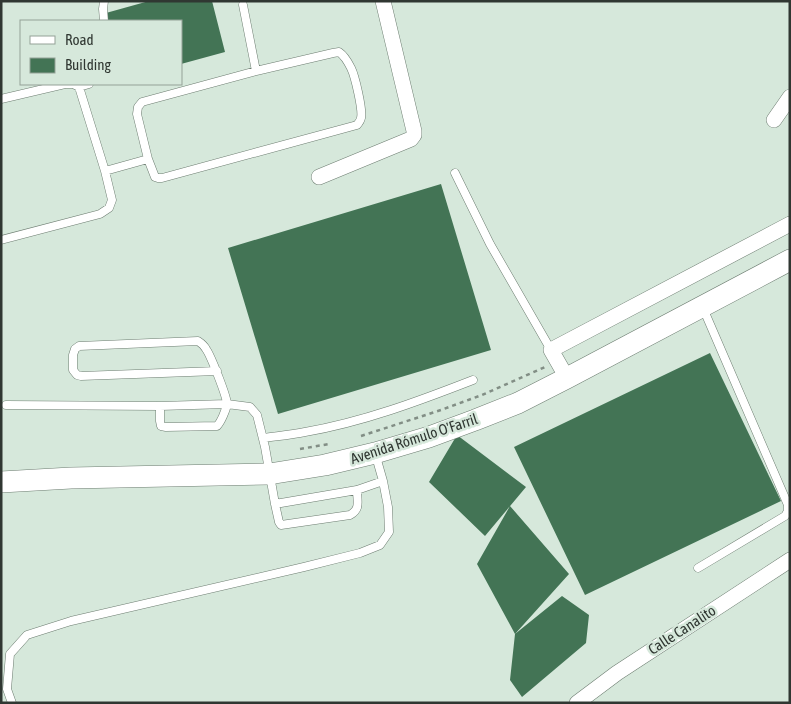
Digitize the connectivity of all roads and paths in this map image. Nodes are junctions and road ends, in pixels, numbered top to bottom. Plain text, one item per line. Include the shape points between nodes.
1 (104, 1) edge
2 (383, 1) edge
3 (243, 4) dead end
4 (104, 20) edge
5 (256, 70) junction
6 (62, 85) edge
7 (75, 85) edge
8 (86, 85) edge
9 (79, 87) junction
10 (790, 97) edge
11 (1, 100) edge
12 (774, 120) dead end
13 (148, 159) junction
14 (105, 171) junction
15 (455, 173) dead end
16 (319, 177) dead end
17 (790, 224) edge
18 (1, 240) edge
19 (790, 260) edge
20 (702, 307) junction
21 (551, 350) junction
22 (542, 369) dead end
23 (217, 371) junction
24 (567, 378) junction
25 (473, 380) dead end
26 (227, 404) junction
27 (6, 405) dead end
28 (160, 406) junction
29 (264, 438) junction
30 (355, 438) dead end
31 (337, 443) dead end
32 (293, 450) dead end
33 (375, 453) junction
34 (269, 474) junction
35 (383, 481) junction
36 (1, 482) edge
37 (357, 490) junction
38 (275, 504) junction
39 (790, 560) edge
40 (698, 568) dead end
41 (12, 703) edge
42 (577, 703) edge

1 - 4 lane
2 - 16 street via 414,135
3 - 5 lane
5 - 13 lane via 142,102 137,114
5 - 13 lane via 339,52 352,69 360,102 360,121 162,178 155,177
6 - 11 lane
7 - 9 lane
8 - 9 lane
9 - 14 lane
10 - 12 street
13 - 14 lane
14 - 18 lane via 112,200 100,214
15 - 21 lane via 490,244
17 - 21 street
19 - 20 street, Avenida Rómulo O'Farril
20 - 24 street, Avenida Rómulo O'Farril
20 - 40 lane via 788,511 785,516
21 - 24 street
22 - 30 path via 482,396
23 - 23 lane via 81,376 73,370 73,355 79,346 198,341 206,348
23 - 26 lane
24 - 33 street, Avenida Rómulo O'Farril via 475,420
25 - 29 lane via 345,423
26 - 28 lane
26 - 28 lane via 217,426 161,426
26 - 29 lane via 254,410
27 - 28 lane
29 - 34 lane
31 - 32 path
33 - 34 street, Avenida Rómulo O'Farril
33 - 35 lane
34 - 36 street, Avenida Rómulo O'Farril
34 - 38 lane
35 - 37 lane
35 - 41 lane via 389,532 380,545 304,567 71,621 27,635 10,654 7,688
37 - 38 lane
37 - 38 lane via 358,507 350,515 281,525
39 - 42 street, Calle Canalito via 617,673

